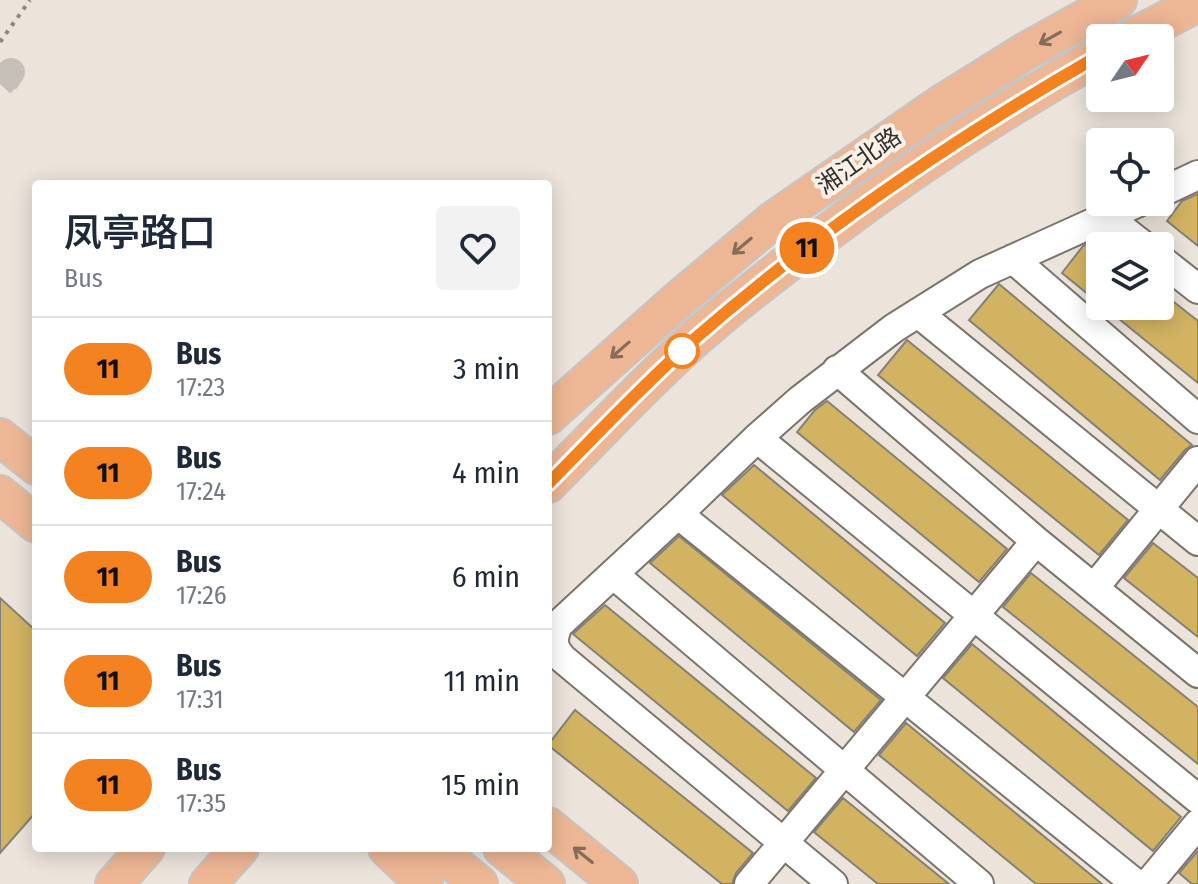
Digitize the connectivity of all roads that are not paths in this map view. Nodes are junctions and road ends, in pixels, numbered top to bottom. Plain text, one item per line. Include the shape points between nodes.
1 (1118, 0) edge
2 (1198, 3) edge
3 (1158, 24) edge
4 (1086, 63) edge
5 (1198, 175) edge
6 (1174, 186) edge
7 (1107, 217) joint
8 (1126, 232) edge
9 (1013, 259) junction
10 (1174, 270) edge
11 (1198, 289) edge
12 (918, 313) junction
13 (837, 370) junction
14 (552, 412) edge
15 (1198, 419) edge
16 (0, 437) edge
17 (757, 438) junction
18 (1198, 461) edge
19 (32, 463) edge
20 (552, 480) edge
21 (0, 494) edge
22 (1159, 509) junction
23 (678, 514) junction
24 (32, 521) edge
25 (1036, 541) junction
26 (1198, 541) edge
27 (613, 574) junction
28 (1094, 588) junction
29 (974, 615) junction
30 (1198, 673) edge
31 (906, 698) junction
32 (845, 771) junction
33 (1198, 799) edge
34 (1198, 824) edge
35 (552, 829) edge
36 (784, 844) junction
37 (142, 852) edge
38 (236, 852) edge
39 (391, 852) edge
40 (440, 852) edge
41 (507, 852) edge
42 (114, 884) edge
43 (208, 884) edge
44 (424, 884) edge
45 (479, 884) edge
46 (546, 884) edge
47 (619, 884) edge
48 (749, 884) edge
49 (833, 884) edge
50 (979, 884) edge
51 (1136, 884) edge
52 (1148, 884) edge

1 -> 14 main road, 湘江北路 via 941,104 772,221
2 - 3 main road
4 - 20 main road, 湘江北路 via 919,167 743,298 689,343
5 - 6 street
7 - 8 street
7 - 9 street
9 - 12 street
9 - 15 street
10 - 11 street
12 - 13 street
12 - 22 street
13 - 17 street
13 - 25 street
16 - 19 main road
17 - 23 street
17 - 29 street
18 - 22 street
21 - 24 main road
22 - 26 street
22 - 28 street
23 - 27 street
23 - 31 street
25 - 28 street
25 - 29 street
27 - 32 street
27 - 36 street via 558,625 554,649
28 - 30 street
29 - 31 street
29 - 33 street
31 - 32 street
31 - 51 street
32 - 36 street
32 - 50 street
34 - 52 street
47 -> 35 main road
36 - 48 street
36 - 49 street
37 - 42 main road
38 - 43 main road
39 - 44 main road
40 - 45 main road
41 - 46 main road

